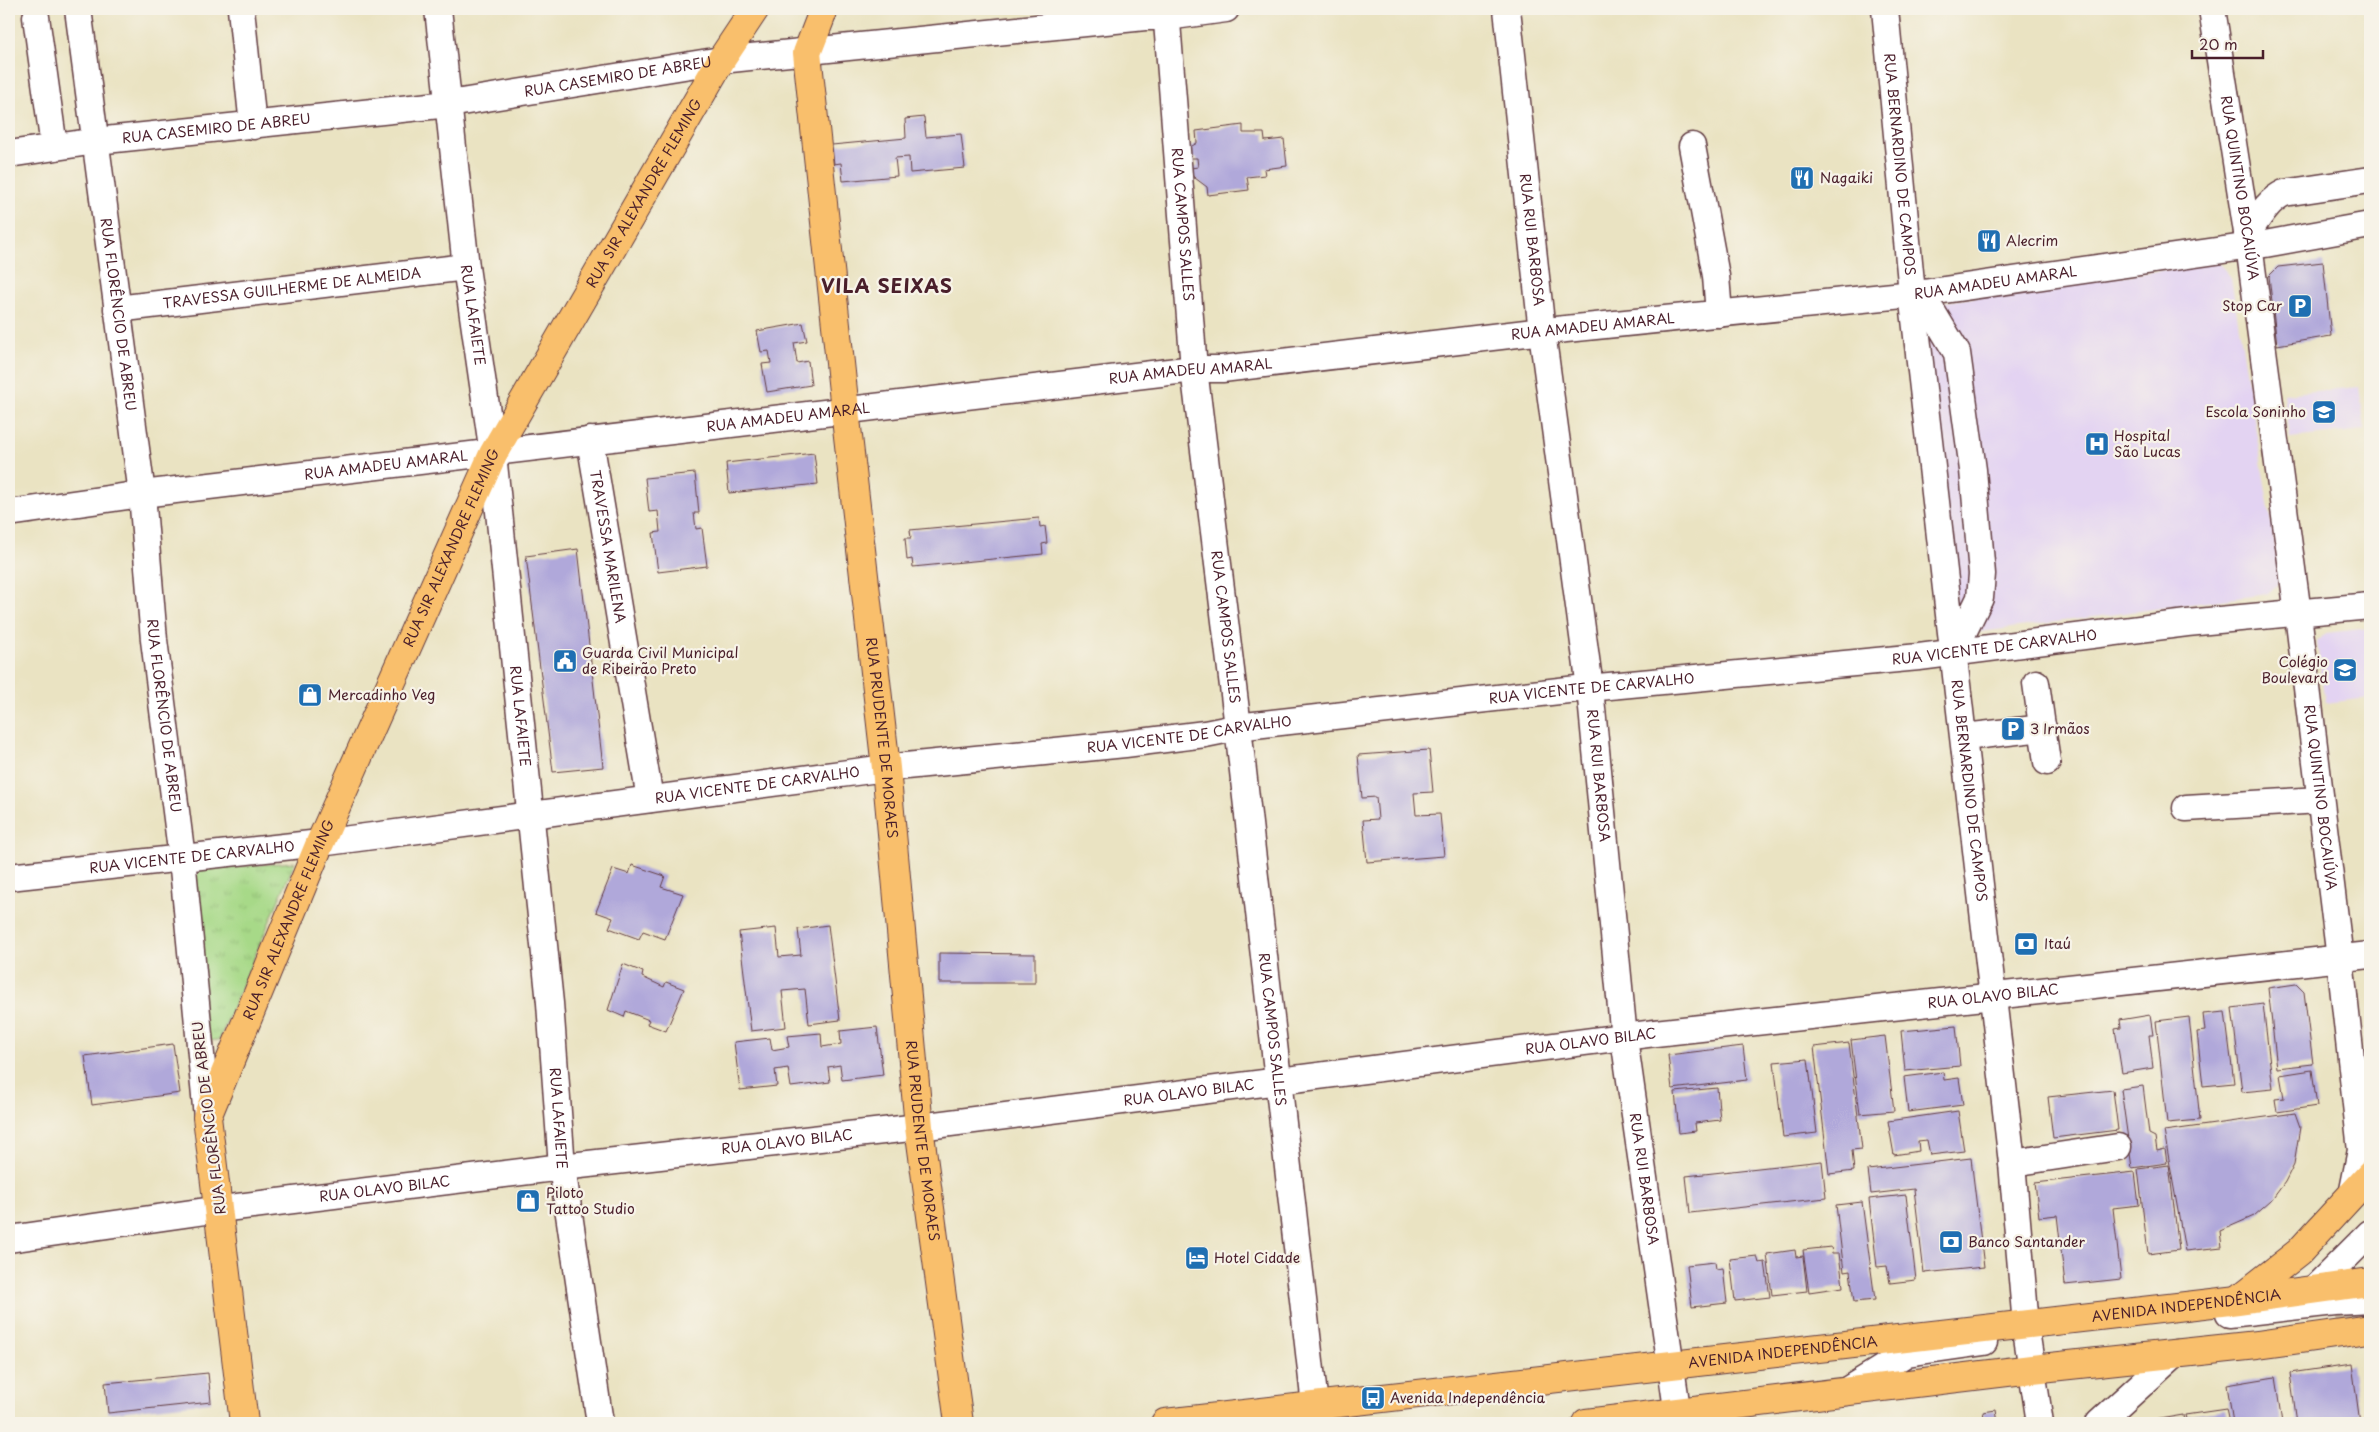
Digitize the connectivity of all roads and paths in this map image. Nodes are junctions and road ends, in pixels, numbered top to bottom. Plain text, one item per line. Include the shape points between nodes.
1 (78, 9) edge
2 (241, 9) edge
3 (438, 9) edge
4 (755, 9) edge
5 (824, 9) edge
6 (1226, 9) edge
7 (1507, 9) edge
8 (1885, 9) edge
9 (2212, 9) edge
10 (1167, 13) edge
11 (36, 16) dead end
12 (807, 53) junction
13 (720, 60) junction
14 (449, 104) junction
15 (254, 126) junction
16 (96, 141) junction
17 (1692, 146) dead end
18 (54, 147) junction
19 (9, 154) edge
20 (2370, 180) edge
21 (2370, 225) edge
22 (2248, 239) junction
23 (466, 267) junction
24 (1912, 293) junction
25 (117, 309) junction
26 (1719, 314) junction
27 (1542, 332) junction
28 (1194, 370) junction
29 (845, 410) junction
30 (590, 440) junction
31 (493, 454) junction
32 (142, 494) junction
33 (9, 513) edge
34 (2370, 606) edge
35 (2298, 614) junction
36 (1953, 653) junction
37 (2036, 683) dead end
38 (1590, 688) junction
39 (1238, 727) junction
40 (2043, 728) junction
41 (1964, 737) junction
42 (2047, 762) dead end
43 (886, 768) junction
44 (650, 799) junction
45 (2320, 800) junction
46 (2186, 808) dead end
47 (531, 814) junction
48 (320, 843) junction
49 (182, 858) junction
50 (9, 876) edge
51 (2370, 955) edge
52 (2340, 959) junction
53 (1993, 996) junction
54 (1624, 1038) junction
55 (1278, 1081) junction
56 (207, 1117) junction
57 (920, 1127) junction
58 (2118, 1147) dead end
59 (2012, 1163) junction
60 (562, 1167) junction
61 (2370, 1175) edge
62 (2352, 1195) junction
63 (220, 1208) junction
64 (2370, 1234) edge
65 (9, 1239) edge
66 (2370, 1282) edge
67 (2314, 1289) junction
68 (2238, 1300) junction
69 (2370, 1300) edge
70 (2279, 1308) junction
71 (2336, 1320) tunnel mouth
72 (2027, 1329) junction
73 (2370, 1329) edge
74 (2176, 1353) junction
75 (1670, 1365) junction
76 (2032, 1369) junction
77 (1844, 1392) junction
78 (1316, 1414) edge
79 (1678, 1418) edge
80 (244, 1423) edge
81 (600, 1423) edge
82 (959, 1423) edge
83 (1165, 1423) edge
84 (1586, 1423) edge
85 (2040, 1423) edge
86 (2099, 1423) edge

1 - 16 street, RUA FLORÊNCIO DE ABREU
2 - 15 street
3 - 14 street, RUA LAFAIETE
4 - 13 main road, RUA SIR ALEXANDRE FLEMING
5 - 12 main road
6 - 10 street, RUA CASEMIRO DE ABREU
7 - 27 street, RUA RUI BARBOSA
8 - 24 street, RUA BERNARDINO DE CAMPOS
9 - 22 street, RUA QUINTINO BOCAIÚVA
10 - 12 street, RUA CASEMIRO DE ABREU
10 - 28 street, RUA CAMPOS SALLES
11 - 18 street
12 - 13 street, RUA CASEMIRO DE ABREU
12 - 29 main road, RUA PRUDENTE DE MORAES
13 - 14 street, RUA CASEMIRO DE ABREU
13 - 31 main road, RUA SIR ALEXANDRE FLEMING
14 - 15 street, RUA CASEMIRO DE ABREU
14 - 23 street, RUA LAFAIETE
15 - 16 street, RUA CASEMIRO DE ABREU
16 - 18 street, RUA CASEMIRO DE ABREU
16 - 25 street, RUA FLORÊNCIO DE ABREU
17 - 26 street via 1716,276
18 - 19 street, RUA CASEMIRO DE ABREU
20 - 22 street via 2275,197
21 - 22 street, RUA AMADEU AMARAL
22 - 24 street, RUA AMADEU AMARAL
22 - 35 street, RUA QUINTINO BOCAIÚVA
23 - 25 street, TRAVESSA GUILHERME DE ALMEIDA
23 - 31 street, RUA LAFAIETE
24 - 26 street, RUA AMADEU AMARAL
24 - 36 street, RUA BERNARDINO DE CAMPOS
24 - 36 street via 1934,313 1957,353 1973,470 1982,574 1980,598
25 - 32 street, RUA FLORÊNCIO DE ABREU
26 - 27 street, RUA AMADEU AMARAL
27 - 28 street, RUA AMADEU AMARAL
27 - 38 street, RUA RUI BARBOSA
28 - 29 street, RUA AMADEU AMARAL
28 - 39 street, RUA CAMPOS SALLES
29 - 30 street, RUA AMADEU AMARAL
29 - 43 main road, RUA PRUDENTE DE MORAES
30 - 31 street, RUA AMADEU AMARAL
30 - 44 street, TRAVESSA MARILENA
31 - 32 street, RUA AMADEU AMARAL
31 - 47 street, RUA LAFAIETE
31 - 48 main road, RUA SIR ALEXANDRE FLEMING
32 - 33 street, RUA AMADEU AMARAL
32 - 49 street, RUA FLORÊNCIO DE ABREU via 154,640
34 - 35 street, RUA VICENTE DE CARVALHO
35 - 36 street, RUA VICENTE DE CARVALHO via 2187,622
35 - 45 street, RUA QUINTINO BOCAIÚVA
36 - 38 street, RUA VICENTE DE CARVALHO
36 - 41 street, RUA BERNARDINO DE CAMPOS
37 - 40 street
38 - 39 street, RUA VICENTE DE CARVALHO
38 - 54 street, RUA RUI BARBOSA
39 - 43 street, RUA VICENTE DE CARVALHO via 1134,743
39 - 55 street, RUA CAMPOS SALLES
40 - 41 street
40 - 42 street
41 - 53 street, RUA BERNARDINO DE CAMPOS
43 - 44 street, RUA VICENTE DE CARVALHO
43 - 57 main road, RUA PRUDENTE DE MORAES
44 - 47 street, RUA VICENTE DE CARVALHO
45 - 46 street
45 - 52 street, RUA QUINTINO BOCAIÚVA
47 - 48 street, RUA VICENTE DE CARVALHO
47 - 60 street, RUA LAFAIETE
48 - 49 street, RUA VICENTE DE CARVALHO
48 - 56 main road, RUA SIR ALEXANDRE FLEMING
49 - 50 street, RUA VICENTE DE CARVALHO
49 - 56 street, RUA FLORÊNCIO DE ABREU
51 - 52 street, RUA OLAVO BILAC
52 - 53 street, RUA OLAVO BILAC
52 - 62 street, RUA QUINTINO BOCAIÚVA via 2361,1150
53 - 54 street, RUA OLAVO BILAC
53 - 59 street, RUA BERNARDINO DE CAMPOS
54 - 55 street, RUA OLAVO BILAC
54 - 75 street, RUA RUI BARBOSA
55 - 57 street, RUA OLAVO BILAC
55 - 78 street, RUA CAMPOS SALLES
56 - 63 main road, RUA FLORÊNCIO DE ABREU
57 - 60 street, RUA OLAVO BILAC
57 - 82 main road, RUA PRUDENTE DE MORAES
58 - 59 street
59 - 72 street, RUA BERNARDINO DE CAMPOS
60 - 63 street, RUA OLAVO BILAC
60 - 81 street, RUA LAFAIETE
61 - 62 main road
62 - 68 main road via 2298,1252
63 - 65 street, RUA OLAVO BILAC
63 - 80 main road, RUA FLORÊNCIO DE ABREU
64 - 67 street
66 - 67 main road, AVENIDA INDEPENDÊNCIA
67 - 68 main road, AVENIDA INDEPENDÊNCIA
67 - 70 street
68 - 72 main road, AVENIDA INDEPENDÊNCIA
69 - 70 street
70 - 72 street
71 - 76 main road via 2059,1348
72 - 75 main road, AVENIDA INDEPENDÊNCIA
72 - 76 street, RUA BERNARDINO DE CAMPOS
72 - 77 street via 1907,1353
73 - 74 main road
74 - 76 main road
74 - 86 street
75 - 78 main road, AVENIDA INDEPENDÊNCIA
75 - 79 street, RUA RUI BARBOSA
76 - 77 main road
76 - 85 street, RUA BERNARDINO DE CAMPOS
77 - 79 main road
78 - 83 main road, AVENIDA INDEPENDÊNCIA
79 - 84 main road

